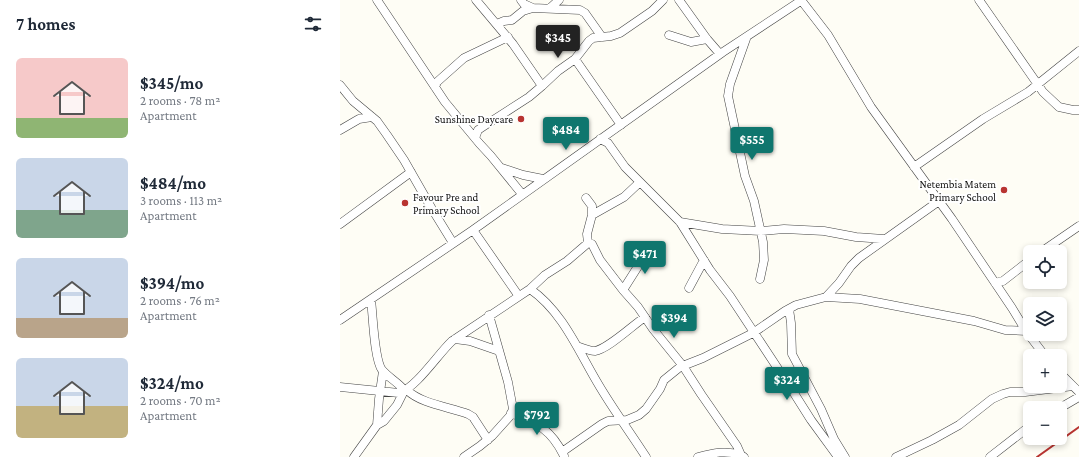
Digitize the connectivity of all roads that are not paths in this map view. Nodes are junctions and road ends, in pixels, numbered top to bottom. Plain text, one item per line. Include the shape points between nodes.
1 (377, 0) edge
2 (476, 0) edge
3 (521, 0) edge
4 (559, 0) edge
5 (663, 0) edge
6 (679, 0) edge
7 (801, 0) edge
8 (979, 0) edge
9 (533, 8) junction
10 (550, 8) junction
11 (497, 24) junction
12 (669, 35) dead end
13 (602, 36) junction
14 (508, 38) junction
15 (707, 39) junction
16 (746, 39) dead end
17 (1079, 51) edge
18 (720, 54) junction
19 (575, 59) junction
20 (1038, 84) junction
21 (340, 85) edge
22 (542, 86) junction
23 (435, 87) junction
24 (1079, 110) edge
25 (372, 117) junction
26 (344, 124) edge
27 (621, 125) junction
28 (340, 130) edge
29 (475, 138) junction
30 (600, 139) junction
31 (914, 167) junction
32 (502, 168) junction
33 (411, 172) junction
34 (543, 179) junction
35 (640, 182) junction
36 (522, 194) junction
37 (586, 198) dead end
38 (939, 201) junction
39 (592, 215) junction
40 (680, 222) junction
41 (340, 224) edge
42 (1079, 226) edge
43 (473, 230) junction
44 (761, 231) junction
45 (884, 239) junction
46 (453, 243) junction
47 (588, 243) junction
48 (1051, 245) edge
49 (645, 250) dead end
50 (704, 260) junction
51 (1023, 266) edge
52 (760, 279) dead end
53 (995, 283) junction
54 (689, 288) dead end
55 (530, 289) junction
56 (623, 290) junction
57 (518, 295) junction
58 (826, 297) junction
59 (371, 300) junction
60 (788, 309) junction
61 (489, 315) junction
62 (341, 316) edge
63 (645, 317) junction
64 (1023, 326) edge
65 (1023, 331) edge
66 (753, 333) junction
67 (455, 339) junction
68 (1034, 341) edge
69 (577, 346) junction
70 (1040, 349) edge
71 (499, 351) junction
72 (683, 366) junction
73 (383, 371) junction
74 (1067, 380) edge
75 (1073, 386) junction
76 (340, 387) edge
77 (381, 390) junction
78 (405, 391) junction
79 (1079, 392) edge
80 (1079, 397) edge
81 (1067, 404) edge
82 (511, 413) junction
83 (622, 420) junction
84 (377, 425) junction
85 (1023, 431) edge
86 (488, 440) junction
87 (564, 455) edge
88 (467, 456) edge
89 (742, 456) edge
90 (354, 457) edge
91 (646, 457) edge
92 (698, 457) edge
93 (838, 457) edge
94 (845, 457) edge
95 (896, 457) edge
96 (990, 457) edge

1 - 23 street
2 - 11 street
3 - 9 street
4 - 10 street
5 - 13 street via 652,11 620,33
6 - 15 street
7 - 18 street
7 - 31 street via 828,35 871,107
8 - 20 street
9 - 10 street
9 - 11 street via 522,11 512,20
10 - 13 street via 580,10
11 - 14 street
12 - 15 street via 691,42
13 - 19 street via 588,41
14 - 22 street
14 - 23 street via 464,58 437,82
15 - 18 street
16 - 44 street via 728,96 745,176
17 - 20 street
18 - 27 street
19 - 22 street
19 - 27 street
20 - 24 street via 1059,107
20 - 31 street
21 - 25 street via 353,101
22 - 29 street via 478,130
23 - 29 street
25 - 26 street
25 - 33 street
26 - 28 street
27 - 30 street
29 - 32 street
30 - 34 street
30 - 35 street via 608,143 621,162
31 - 38 street
32 - 34 street
32 - 36 street
33 - 41 street
33 - 46 street
34 - 36 street
35 - 39 street via 624,197
35 - 40 street
36 - 43 street
37 - 39 street via 592,206
38 - 45 street
38 - 53 street
39 - 47 street via 587,234
40 - 44 street via 722,229
40 - 50 street
42 - 48 street
43 - 46 street
43 - 57 street
44 - 45 street via 824,231
44 - 52 street via 764,260
45 - 58 street via 851,266
46 - 59 street
47 - 55 street
47 - 56 street via 592,244 600,260
49 - 56 street via 642,260
50 - 54 street
50 - 66 street
51 - 53 street via 1009,277
53 - 64 street
55 - 57 street
55 - 69 street via 549,305
56 - 63 street
57 - 61 street
58 - 60 street
58 - 65 street via 860,299 974,321 1005,330
59 - 62 street
59 - 73 street via 378,360
60 - 66 street
60 - 94 street via 792,354 834,440
61 - 67 street
61 - 71 street
63 - 69 street via 599,350
63 - 72 street
66 - 72 street
66 - 93 street
67 - 71 street via 470,340
67 - 78 street
68 - 70 street
69 - 83 street
71 - 82 street via 511,396
72 - 83 street via 664,380 646,409 632,418
72 - 89 street
73 - 77 street
73 - 78 street
74 - 75 street
75 - 79 street
75 - 95 street via 1003,394 992,399 959,425
76 - 77 street
77 - 78 street via 400,393
77 - 84 street
78 - 84 street via 384,421
78 - 86 street via 423,400 468,414 473,417
80 - 81 street
82 - 86 street
82 - 87 street via 534,422 551,435
83 - 87 street via 602,424
83 - 91 street
84 - 90 street
85 - 96 street
86 - 88 street
89 - 92 street via 731,452 719,452

